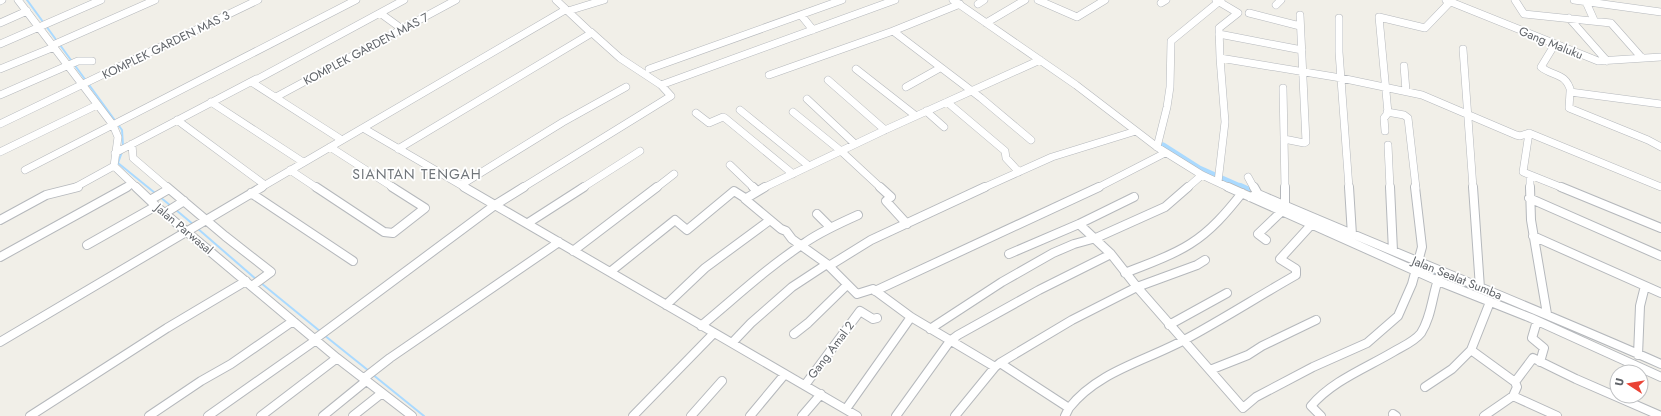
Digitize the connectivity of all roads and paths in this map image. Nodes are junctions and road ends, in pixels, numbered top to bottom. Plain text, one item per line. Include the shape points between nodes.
1 (18, 0) edge
2 (101, 0) edge
3 (155, 0) edge
4 (258, 0) edge
5 (356, 0) edge
6 (404, 0) edge
7 (456, 0) edge
8 (556, 0) edge
9 (604, 0) edge
10 (842, 0) edge
11 (895, 0) edge
12 (1025, 0) edge
13 (1038, 0) edge
14 (1106, 0) edge
15 (1515, 0) edge
16 (1574, 0) edge
17 (1218, 1) edge
18 (1448, 1) edge
19 (956, 2) edge
20 (1586, 2) junction
21 (567, 10) junction
22 (27, 11) junction
23 (1661, 12) edge
24 (380, 13) junction
25 (1250, 13) dead end
26 (801, 15) junction
27 (1300, 15) dead end
28 (1339, 18) dead end
29 (1569, 18) junction
30 (1594, 20) junction
31 (0, 23) edge
32 (986, 23) junction
33 (40, 26) junction
34 (1300, 26) junction
35 (402, 29) junction
36 (813, 30) junction
37 (893, 31) junction
38 (591, 32) junction
39 (1219, 34) junction
40 (0, 44) edge
41 (1555, 44) junction
42 (53, 46) junction
43 (1463, 49) dead end
44 (1302, 50) junction
45 (1661, 57) edge
46 (1220, 58) junction
47 (1642, 58) junction
48 (1040, 60) junction
49 (92, 61) dead end
50 (1607, 61) junction
51 (69, 65) junction
52 (1404, 66) dead end
53 (856, 68) dead end
54 (940, 68) junction
55 (0, 69) edge
56 (649, 69) dead end
57 (1303, 73) junction
58 (769, 75) dead end
59 (1341, 78) junction
60 (256, 79) junction
61 (828, 80) dead end
62 (84, 84) junction
63 (661, 85) junction
64 (626, 86) dead end
65 (1386, 87) junction
66 (906, 88) dead end
67 (1283, 88) dead end
68 (971, 91) junction
69 (1406, 91) junction
70 (1571, 92) junction
71 (0, 95) edge
72 (276, 97) junction
73 (807, 99) dead end
74 (211, 102) junction
75 (947, 102) junction
76 (1661, 104) edge
77 (97, 105) junction
78 (740, 110) dead end
79 (926, 111) junction
80 (793, 112) dead end
81 (1387, 112) junction
82 (696, 113) dead end
83 (1466, 115) junction
84 (916, 116) junction
85 (177, 120) junction
86 (0, 124) edge
87 (115, 124) junction
88 (944, 127) dead end
89 (363, 128) junction
90 (885, 130) junction
91 (1136, 131) junction
92 (1385, 131) dead end
93 (1529, 134) junction
94 (1284, 138) junction
95 (342, 140) junction
96 (1031, 140) dead end
97 (132, 144) junction
98 (856, 144) junction
99 (1388, 145) dead end
100 (330, 147) junction
101 (1157, 147) junction
102 (1661, 147) edge
103 (398, 149) junction
104 (841, 151) junction
105 (0, 152) edge
106 (640, 152) dead end
107 (115, 153) junction
108 (1165, 153) junction
109 (303, 162) junction
110 (730, 165) dead end
111 (114, 166) junction
112 (809, 166) junction
113 (25, 170) dead end
114 (290, 170) junction
115 (1019, 172) junction
116 (674, 174) dead end
117 (793, 174) junction
118 (1202, 175) junction
119 (1248, 176) dead end
120 (1530, 176) junction
121 (1218, 179) junction
122 (132, 184) junction
123 (265, 185) junction
124 (461, 185) junction
125 (1661, 187) edge
126 (166, 191) junction
127 (757, 191) junction
128 (251, 193) junction
129 (1242, 193) junction
130 (1253, 196) junction
131 (1134, 197) dead end
132 (745, 198) junction
133 (1530, 198) junction
134 (154, 201) junction
135 (181, 203) junction
136 (495, 205) junction
137 (1283, 208) junction
138 (168, 212) junction
139 (817, 214) dead end
140 (858, 215) dead end
141 (0, 220) edge
142 (770, 220) junction
143 (203, 222) junction
144 (528, 223) junction
145 (907, 224) junction
146 (1079, 224) junction
147 (1311, 225) junction
148 (1661, 228) edge
149 (828, 229) junction
150 (189, 230) junction
151 (1347, 235) junction
152 (1533, 236) junction
153 (1096, 238) junction
154 (1266, 240) dead end
155 (559, 242) junction
156 (87, 245) dead end
157 (801, 245) junction
158 (573, 251) junction
159 (1393, 252) junction
160 (1009, 254) dead end
161 (1111, 254) junction
162 (1661, 256) edge
163 (0, 257) edge
164 (1205, 260) dead end
165 (353, 261) dead end
166 (828, 265) junction
167 (1416, 266) junction
168 (610, 272) junction
169 (1125, 273) junction
170 (1440, 276) junction
171 (254, 282) junction
172 (847, 285) junction
173 (1645, 286) junction
174 (1137, 287) junction
175 (1480, 288) junction
176 (875, 291) junction
177 (1661, 292) edge
178 (1227, 293) dead end
179 (1490, 302) junction
180 (666, 305) junction
181 (1547, 314) junction
182 (911, 317) junction
183 (877, 318) dead end
184 (1316, 320) dead end
185 (294, 321) junction
186 (1536, 321) junction
187 (1169, 325) junction
188 (701, 326) junction
189 (930, 329) junction
190 (714, 333) junction
191 (794, 334) dead end
192 (316, 338) junction
193 (1184, 340) junction
194 (950, 341) junction
195 (0, 342) edge
196 (732, 343) junction
197 (1471, 350) junction
198 (1638, 355) junction
199 (337, 358) junction
200 (1540, 362) junction
201 (1661, 364) edge
202 (998, 365) junction
203 (1210, 370) junction
204 (785, 374) junction
205 (1661, 377) edge
206 (366, 378) junction
207 (722, 381) dead end
208 (1515, 382) junction
209 (805, 385) junction
210 (1425, 387) dead end
211 (382, 393) junction
212 (821, 394) junction
213 (1513, 396) junction
214 (846, 409) junction
215 (1067, 412) edge
216 (30, 416) edge
217 (149, 416) edge
218 (208, 416) edge
219 (261, 416) edge
220 (323, 416) edge
221 (353, 416) edge
222 (412, 416) edge
223 (633, 416) edge
224 (691, 416) edge
225 (750, 416) edge
226 (802, 416) edge
227 (857, 416) edge
228 (896, 416) edge
229 (955, 416) edge
230 (1321, 416) edge
231 (1484, 416) edge
232 (1557, 416) edge
233 (1661, 416) edge

1 - 22 street
2 - 33 street
3 - 42 street
4 - 62 street, KOMPLEK GARDEN MAS 3
5 - 87 street
6 - 24 street
7 - 35 street, KOMPLEK GARDEN MAS 7
8 - 21 street
9 - 21 street
10 - 26 street
11 - 36 street
12 - 32 street
13 - 14 street via 1077,17
15 - 29 street via 1524,14
16 - 20 street
17 - 39 street via 1238,13 1221,26
17 - 101 street via 1171,41 1170,87
18 - 41 street, Gang Maluku
18 - 65 street via 1425,28 1379,17
19 - 32 street
19 - 37 street
20 - 23 street
20 - 30 street
21 - 38 street
21 - 89 street
22 - 31 street
22 - 33 street
24 - 35 street
24 - 60 street
25 - 34 street
26 - 36 street
26 - 56 street
27 - 34 street
28 - 59 street
29 - 30 street
29 - 50 street
30 - 47 street via 1611,23
32 - 48 street
33 - 40 street
33 - 42 street
34 - 44 street
35 - 72 street, KOMPLEK GARDEN MAS 7
36 - 63 street
37 - 54 street
37 - 58 street
38 - 63 street via 620,58
38 - 103 street
39 - 44 street
39 - 46 street
41 - 50 street, Gang Maluku via 1592,60
41 - 70 street via 1541,67 1565,78
42 - 51 street
42 - 55 street
43 - 83 street
44 - 57 street
45 - 47 street, Gang Maluku
46 - 57 street
46 - 121 street via 1225,122
47 - 50 street, Gang Maluku
48 - 68 street
48 - 91 street
49 - 51 street via 78,61
51 - 62 street
51 - 71 street
52 - 69 street
53 - 84 street
54 - 66 street
54 - 68 street
57 - 59 street
57 - 94 street via 1306,142
59 - 65 street
59 - 151 street
60 - 72 street via 253,83
60 - 74 street
61 - 90 street
62 - 77 street
62 - 86 street, KOMPLEK GARDEN MAS 3
63 - 136 street via 671,96
64 - 124 street
65 - 69 street
65 - 81 street
67 - 94 street
68 - 75 street
68 - 96 street
69 - 83 street
70 - 76 street
70 - 102 street via 1569,108
72 - 95 street
73 - 98 street
74 - 85 street
74 - 109 street
75 - 79 street
75 - 115 street via 1005,151 1006,158
77 - 87 street
77 - 105 street
78 - 112 street
79 - 84 street
79 - 88 street
80 - 104 street
81 - 92 street via 1384,118
81 - 167 street via 1408,118 1422,247
82 - 117 street via 709,123 725,118
83 - 93 street via 1519,136
83 - 175 street
84 - 90 street
85 - 97 street
85 - 123 street
87 - 107 street via 118,137
87 - 113 street
89 - 95 street
89 - 103 street
90 - 98 street
91 - 101 street
91 - 115 street via 1052,157
93 - 120 street via 1523,172
93 - 125 street
94 - 137 street
95 - 100 street
97 - 107 street
97 - 126 street via 133,158
98 - 104 street
99 - 159 street
100 - 109 street
100 - 114 street via 425,208 424,210 393,233 384,232
101 - 108 street
103 - 124 street
104 - 112 street
104 - 145 street via 890,197 886,201
106 - 144 street
107 - 111 street
108 - 118 street
108 - 176 street via 1118,179
109 - 114 street
110 - 127 street
111 - 122 street, Jalan Parwasal
111 - 141 street via 78,187 46,195
112 - 117 street
114 - 123 street
115 - 145 street
116 - 158 street
117 - 127 street
118 - 121 street
118 - 153 street via 1165,208
119 - 130 street
120 - 133 street
120 - 148 street
121 - 129 street
122 - 134 street, Jalan Parwasal
122 - 163 street
123 - 128 street
124 - 136 street
126 - 134 street
126 - 135 street
127 - 132 street
128 - 143 street
128 - 165 street
129 - 130 street
129 - 169 street via 1196,240
130 - 137 street
131 - 146 street
132 - 142 street
132 - 168 street via 734,191 687,230 674,220
133 - 152 street
133 - 162 street
134 - 138 street, Jalan Parwasal
134 - 156 street
135 - 138 street
135 - 143 street
136 - 144 street
136 - 192 street
137 - 147 street
137 - 151 street, Jalan Sealat Sumba
137 - 154 street via 1258,234
138 - 150 street, Jalan Parwasal
139 - 149 street via 829,226
140 - 149 street
142 - 157 street
142 - 180 street via 706,268
143 - 150 street
143 - 171 street via 269,269 271,272
144 - 155 street
145 - 166 street via 858,247
146 - 153 street
146 - 160 street
147 - 151 street
147 - 193 street via 1280,258 1296,269 1296,275
149 - 157 street
150 - 171 street, Jalan Parwasal
150 - 195 street
151 - 159 street, Jalan Sealat Sumba
151 - 167 street
152 - 173 street
152 - 181 street
153 - 161 street
153 - 189 street via 1053,253 1002,282
155 - 158 street
155 - 206 street via 375,368
157 - 166 street
157 - 188 street
158 - 168 street
159 - 167 street, Jalan Sealat Sumba
161 - 169 street
161 - 194 street via 1039,290
164 - 174 street
166 - 172 street
166 - 196 street via 792,287
167 - 170 street
167 - 203 street via 1410,290 1398,316 1371,340 1261,394 1243,408
168 - 180 street
169 - 174 street
170 - 175 street, Jalan Sealat Sumba
170 - 179 street
170 - 230 street via 1420,334 1318,398 1311,406
171 - 185 street, Jalan Parwasal
171 - 216 street via 167,328
172 - 176 street via 859,295 870,289
172 - 191 street
173 - 177 street
173 - 198 street via 1640,306
174 - 187 street
174 - 202 street via 1072,320
175 - 181 street, Jalan Sealat Sumba
176 - 182 street
178 - 187 street
179 - 186 street
179 - 197 street
180 - 188 street
181 - 198 street, Jalan Sealat Sumba
182 - 189 street
182 - 214 street
183 - 209 street, Gang Amal 2 via 873,319 860,311
184 - 203 street via 1248,355
185 - 192 street, Jalan Parwasal
185 - 217 street
186 - 200 street via 1532,338 1544,348
186 - 205 street
187 - 193 street
188 - 190 street
189 - 194 street
190 - 196 street
190 - 223 street
192 - 199 street, Jalan Parwasal
192 - 218 street
193 - 203 street
193 - 215 street via 1129,364 1101,380 1076,399
194 - 202 street
194 - 228 street
196 - 204 street
197 - 208 street
197 - 210 street via 1452,369
198 - 201 street, Jalan Sealat Sumba
199 - 206 street, Jalan Parwasal
199 - 219 street
200 - 208 street via 1533,358
200 - 233 street
202 - 215 street
202 - 229 street
204 - 209 street
204 - 225 street
206 - 211 street, Jalan Parwasal
206 - 220 street
207 - 224 street
208 - 213 street via 1517,387
209 - 212 street
211 - 221 street
211 - 222 street, Jalan Parwasal
212 - 214 street
212 - 226 street
213 - 231 street
213 - 232 street
214 - 227 street

